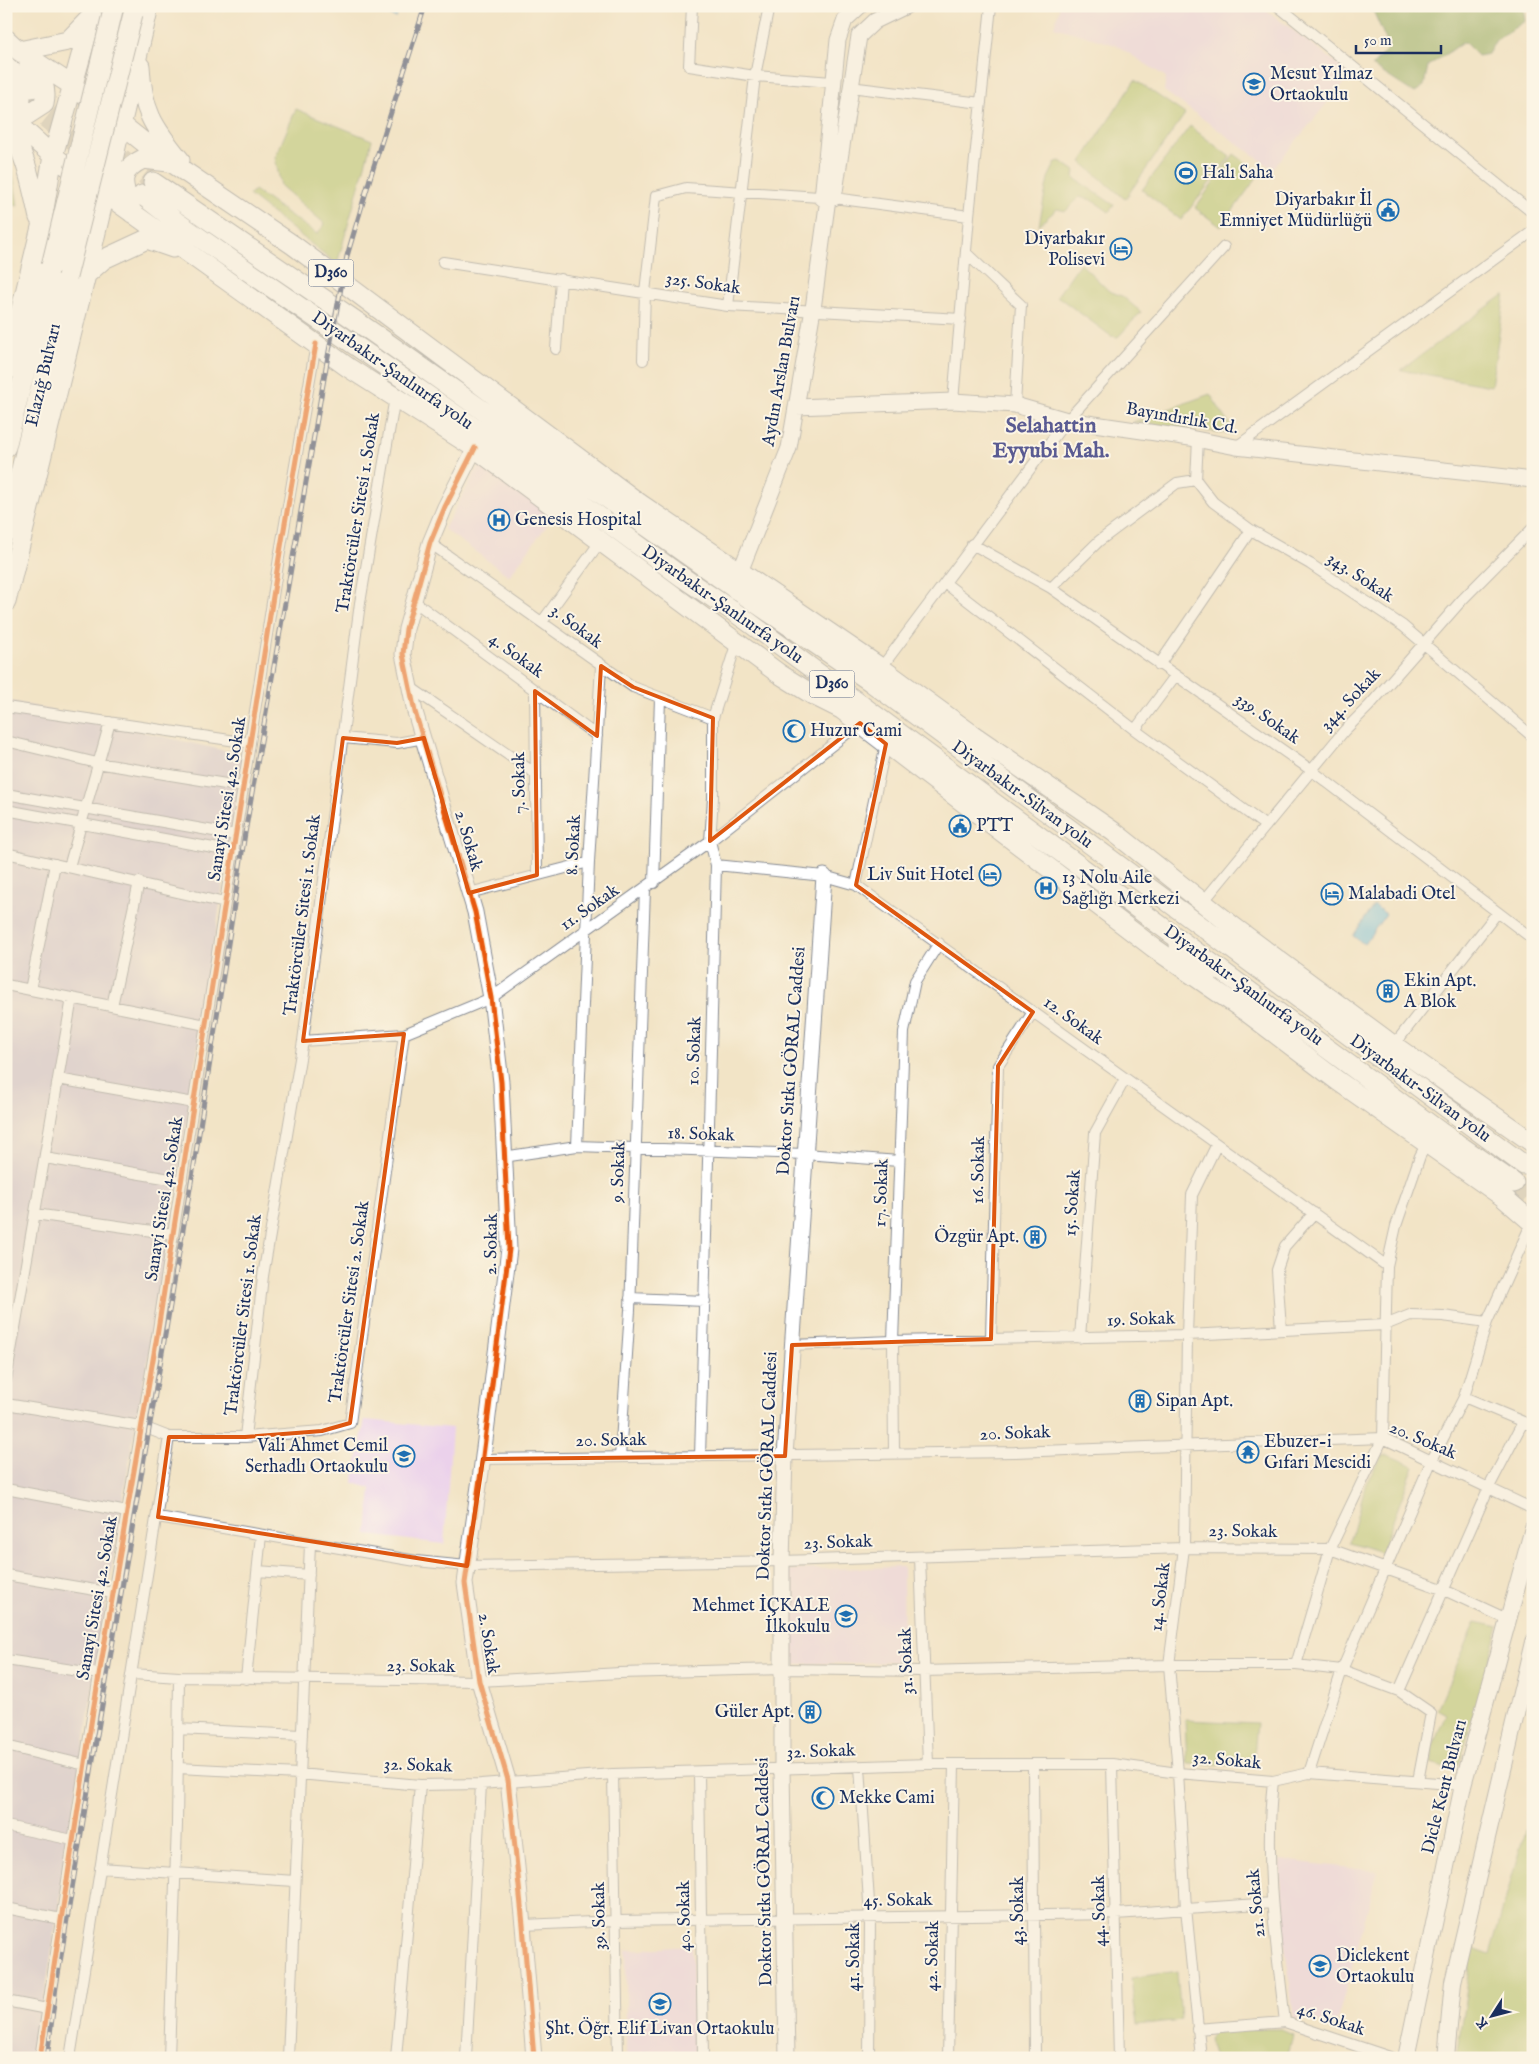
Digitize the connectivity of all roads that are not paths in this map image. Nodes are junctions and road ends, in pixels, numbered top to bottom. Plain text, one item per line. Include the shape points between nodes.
1 (114, 6) edge
2 (692, 6) edge
3 (769, 6) edge
4 (860, 6) edge
5 (906, 6) edge
6 (991, 6) edge
7 (1278, 6) edge
8 (139, 9) edge
9 (93, 11) edge
10 (140, 40) junction
11 (12, 45) edge
12 (6, 66) edge
13 (755, 76) junction
14 (832, 82) junction
15 (6, 86) edge
16 (73, 86) junction
17 (850, 87) junction
18 (19, 98) edge
19 (981, 103) junction
20 (6, 114) edge
21 (6, 123) edge
22 (121, 124) junction
23 (53, 156) junction
24 (175, 164) junction
25 (192, 174) junction
26 (740, 192) junction
27 (106, 194) junction
28 (828, 198) junction
29 (132, 213) junction
30 (1533, 213) edge
31 (969, 216) junction
32 (41, 227) junction
33 (1533, 231) edge
34 (1224, 247) dead end
35 (966, 253) junction
36 (197, 257) junction
37 (442, 262) dead end
38 (86, 275) junction
39 (561, 279) junction
40 (645, 292) junction
41 (728, 306) junction
42 (813, 309) junction
43 (960, 318) junction
44 (316, 344) junction
45 (556, 348) dead end
46 (643, 360) dead end
47 (6, 371) edge
48 (395, 396) junction
49 (953, 402) junction
50 (1015, 406) junction
51 (796, 407) junction
52 (492, 416) junction
53 (1067, 420) junction
54 (1198, 439) junction
55 (6, 447) edge
56 (1236, 447) junction
57 (475, 448) junction
58 (569, 451) junction
59 (1196, 480) junction
60 (1533, 480) edge
61 (1533, 528) edge
62 (1251, 530) junction
63 (6, 532) edge
64 (600, 542) junction
65 (430, 543) junction
66 (972, 544) junction
67 (618, 555) junction
68 (682, 577) junction
69 (737, 580) junction
70 (945, 584) junction
71 (1051, 588) junction
72 (6, 602) edge
73 (414, 602) junction
74 (542, 622) junction
75 (1424, 644) junction
76 (734, 650) dead end
77 (1159, 665) junction
78 (601, 666) junction
79 (881, 668) junction
80 (1175, 676) junction
81 (410, 687) junction
82 (535, 690) junction
83 (660, 698) junction
84 (6, 707) edge
85 (713, 718) junction
86 (110, 722) junction
87 (860, 723) junction
88 (1134, 730) junction
89 (598, 736) junction
90 (1533, 737) edge
91 (342, 738) junction
92 (424, 738) junction
93 (6, 741) edge
94 (250, 743) junction
95 (886, 744) junction
96 (97, 763) junction
97 (1311, 770) junction
98 (536, 774) junction
99 (244, 787) junction
100 (1048, 787) junction
101 (6, 794) edge
102 (85, 807) junction
103 (6, 810) edge
104 (81, 823) junction
105 (1266, 826) junction
106 (236, 835) junction
107 (1006, 835) junction
108 (710, 841) junction
109 (1056, 847) junction
110 (234, 852) junction
111 (6, 853) edge
112 (589, 862) junction
113 (55, 864) junction
114 (716, 865) junction
115 (69, 867) junction
116 (537, 875) junction
117 (824, 876) junction
118 (139, 882) junction
119 (856, 884) junction
120 (650, 886) junction
121 (469, 893) junction
122 (225, 902) junction
123 (1203, 902) junction
124 (1179, 911) junction
125 (1497, 913) junction
126 (1156, 921) junction
127 (586, 930) junction
128 (1533, 936) edge
129 (939, 943) junction
130 (6, 985) edge
131 (30, 990) junction
132 (1223, 996) junction
133 (72, 998) junction
134 (492, 998) junction
135 (112, 1006) junction
136 (1033, 1012) junction
137 (206, 1025) junction
138 (404, 1034) junction
139 (303, 1041) junction
140 (1394, 1045) junction
141 (1126, 1078) junction
142 (58, 1080) junction
143 (194, 1103) junction
144 (1427, 1143) junction
145 (1533, 1143) edge
146 (1217, 1144) junction
147 (577, 1146) junction
148 (637, 1150) junction
149 (709, 1152) junction
150 (804, 1154) junction
151 (503, 1156) junction
152 (45, 1158) junction
153 (900, 1161) junction
154 (1524, 1165) tunnel mouth
155 (182, 1181) junction
156 (1514, 1183) tunnel mouth
157 (1314, 1213) junction
158 (35, 1214) junction
159 (1529, 1216) edge
160 (173, 1234) junction
161 (1387, 1266) junction
162 (630, 1298) junction
163 (705, 1301) junction
164 (1487, 1322) junction
165 (1385, 1324) junction
166 (1281, 1330) junction
167 (1187, 1335) junction
168 (1080, 1338) junction
169 (991, 1339) junction
170 (893, 1341) junction
171 (792, 1345) junction
172 (6, 1380) edge
173 (1464, 1397) junction
174 (6, 1404) edge
175 (1522, 1422) junction
176 (141, 1426) junction
177 (1533, 1426) edge
178 (169, 1437) junction
179 (245, 1437) junction
180 (1383, 1438) junction
181 (1185, 1444) junction
182 (894, 1452) junction
183 (700, 1456) junction
184 (785, 1456) junction
185 (620, 1457) junction
186 (483, 1459) junction
187 (1431, 1462) junction
188 (1489, 1487) junction
189 (6, 1489) edge
190 (1533, 1509) edge
191 (127, 1512) junction
192 (158, 1518) junction
193 (1533, 1528) edge
194 (261, 1535) junction
195 (310, 1544) junction
196 (1184, 1548) junction
197 (1330, 1549) junction
198 (920, 1557) junction
199 (782, 1561) junction
200 (467, 1566) junction
201 (1385, 1570) junction
202 (258, 1571) junction
203 (6, 1575) edge
204 (309, 1575) junction
205 (1442, 1589) junction
206 (113, 1593) junction
207 (1509, 1620) junction
208 (1533, 1642) edge
209 (6, 1660) edge
210 (1169, 1665) junction
211 (1296, 1665) junction
212 (782, 1669) junction
213 (923, 1670) junction
214 (1342, 1670) junction
215 (99, 1674) junction
216 (133, 1674) junction
217 (179, 1677) junction
218 (246, 1678) junction
219 (304, 1680) junction
220 (479, 1681) junction
221 (1399, 1691) junction
222 (178, 1729) junction
223 (302, 1735) junction
224 (6, 1746) edge
225 (928, 1764) junction
226 (1033, 1764) junction
227 (1112, 1764) junction
228 (85, 1765) junction
229 (954, 1765) junction
230 (860, 1767) junction
231 (178, 1768) junction
232 (782, 1770) junction
233 (699, 1773) junction
234 (1178, 1773) junction
235 (1309, 1773) junction
236 (300, 1774) junction
237 (613, 1774) junction
238 (508, 1780) junction
239 (1273, 1781) junction
240 (1418, 1782) junction
241 (481, 1784) junction
242 (420, 1785) junction
243 (1463, 1785) junction
244 (6, 1826) edge
245 (73, 1840) junction
246 (100, 1868) junction
247 (176, 1873) junction
248 (295, 1882) junction
249 (1272, 1903) junction
250 (6, 1908) edge
251 (1186, 1908) junction
252 (1116, 1914) junction
253 (1034, 1915) junction
254 (950, 1916) junction
255 (870, 1917) junction
256 (785, 1918) junction
257 (61, 1919) junction
258 (616, 1921) junction
259 (701, 1922) junction
260 (524, 1925) junction
261 (6, 2001) edge
262 (47, 2009) junction
263 (1285, 2022) junction
264 (1197, 2029) junction
265 (40, 2058) edge
266 (70, 2058) edge
267 (169, 2058) edge
268 (288, 2058) edge
269 (396, 2058) edge
270 (466, 2058) edge
271 (534, 2058) edge
272 (618, 2058) edge
273 (703, 2058) edge
274 (787, 2058) edge
275 (869, 2058) edge
276 (948, 2058) edge
277 (1035, 2058) edge
278 (1119, 2058) edge
279 (1201, 2058) edge
280 (1393, 2058) edge
281 (1406, 2058) edge
282 (1446, 2058) edge

1 - 55 highway, Elazığ Bulvarı, bridge
2 - 13 street via 689,66
3 - 13 street
4 - 14 street, Aydın Arslan Bulvarı via 845,20 838,40
5 - 17 street via 875,21 859,36
6 - 19 street
7 - 30 street
8 - 10 highway
8 - 63 highway, Elazığ Bulvarı, bridge via 67,277
9 - 11 highway via 68,41
9 - 16 highway
10 - 22 highway
10 - 25 highway via 142,93 147,111 156,130
11 - 16 highway, D360
11 - 18 highway via 44,82 47,93 41,108 27,116
12 - 18 highway
13 - 14 street
13 - 26 street
14 - 28 street, Aydın Arslan Bulvarı
15 - 18 highway
16 - 22 highway, D360
16 - 23 highway
17 - 19 street
17 - 28 street
19 - 31 street
20 - 23 highway
21 - 32 highway via 13,133 33,190
22 - 24 highway, D360
22 - 27 highway
23 - 27 highway
23 - 32 highway
24 - 25 highway, D360
24 - 29 highway via 143,159 126,170 124,188
25 - 58 highway, D360 via 294,245
26 - 28 street
26 - 40 street via 686,188 656,196
26 - 41 street
27 - 29 highway
27 - 38 highway
28 - 31 street
28 - 42 street, Aydın Arslan Bulvarı
29 - 36 highway
31 - 35 street
32 - 47 highway
33 - 56 street
34 - 53 street
35 - 43 street
35 - 50 street via 1021,305
36 - 38 highway via 147,240 104,259
36 - 44 highway
37 - 39 street, 325. Sokak
38 - 72 highway
39 - 40 street, 325. Sokak
39 - 45 street
40 - 41 street, 325. Sokak
40 - 46 street
41 - 42 street, 325. Sokak
42 - 43 street, 325. Sokak
42 - 51 street, Aydın Arslan Bulvarı
43 - 49 street
44 - 48 highway
44 - 94 street, Sanayi Sitesi 42. Sokak
48 - 57 highway
48 - 91 street, Traktörcüler Sitesi 1. Sokak via 360,603
49 - 50 street, Bayındırlık Cd.
49 - 51 street, Bayındırlık Cd.
50 - 53 street, Bayındırlık Cd.
51 - 69 street, Aydın Arslan Bulvarı via 789,448
52 - 58 highway
52 - 68 highway, Diyarbakır-Şanlıurfa yolu / D360 via 372,332 147,189 176,222 536,471
52 - 69 highway, D360
53 - 54 street, Bayındırlık Cd.
53 - 66 street
54 - 56 street, Bayındırlık Cd.
54 - 59 street
56 - 60 street, Bayındırlık Cd.
57 - 64 highway
57 - 65 street, 2. Sokak
58 - 69 highway, D360
59 - 62 street, 343. Sokak via 1213,502
59 - 71 street via 1177,483 1100,541
61 - 75 street, 344. Sokak
62 - 75 street, 343. Sokak via 1310,564 1396,621
62 - 77 street
64 - 67 highway
64 - 74 street
65 - 73 street, 2. Sokak
65 - 74 street, 3. Sokak
66 - 70 street
66 - 71 street, 339. Sokak
67 - 68 street
67 - 87 highway via 778,673
68 - 109 highway, Diyarbakır-Şanlıurfa yolu / D360 via 746,620
69 - 79 highway
69 - 124 highway, Diyarbakır-Silvan yolu / D360
70 - 79 street
70 - 88 street
71 - 77 street, 339. Sokak
73 - 81 street, 2. Sokak via 402,654
73 - 82 street, 4. Sokak
74 - 78 street, 3. Sokak
75 - 90 street, 343. Sokak
75 - 97 street, 344. Sokak
76 - 85 street, 10. Sokak
77 - 80 street, 339. Sokak
78 - 83 street, 3. Sokak via 633,687
78 - 89 street, 8. Sokak
79 - 100 highway
80 - 88 street
80 - 97 street, 339. Sokak
81 - 92 street, 2. Sokak
81 - 98 street
82 - 89 street, 4. Sokak
82 - 98 street, 7. Sokak
83 - 85 street, 3. Sokak
83 - 120 street, 9. Sokak
84 - 86 street
85 - 108 street, 10. Sokak
86 - 94 street
86 - 96 street
87 - 95 highway
87 - 108 street, 11. Sokak
88 - 105 street
89 - 112 street, 8. Sokak
91 - 92 street via 397,743
91 - 139 street, Traktörcüler Sitesi 1. Sokak
92 - 121 street, 2. Sokak
93 - 96 street
94 - 99 street, Sanayi Sitesi 42. Sokak
95 - 107 highway
95 - 119 street
96 - 99 street
96 - 102 street
97 - 105 street, 344. Sokak
97 - 125 street, 339. Sokak
98 - 116 street, 7. Sokak
99 - 106 street, Sanayi Sitesi 42. Sokak
100 - 123 highway via 1114,832
100 - 124 highway
101 - 102 street
102 - 104 street
102 - 106 street
103 - 104 street
104 - 110 street
104 - 115 street
105 - 123 street, 344. Sokak
106 - 110 street, Sanayi Sitesi 42. Sokak
107 - 109 street
107 - 132 highway via 1154,948
108 - 114 street, 10. Sokak
108 - 120 street, 11. Sokak
109 - 126 highway, Diyarbakır-Şanlıurfa yolu / D360
110 - 122 street, Sanayi Sitesi 42. Sokak
111 - 113 street
112 - 116 street
112 - 127 street, 8. Sokak
113 - 115 street
113 - 131 street
114 - 117 street, 12. Sokak
114 - 149 street, 10. Sokak
115 - 118 street
116 - 121 street
117 - 119 street, 12. Sokak
117 - 150 street, Doktor Sıtkı GÖRAL Caddesi
118 - 122 street
118 - 135 street
119 - 129 street, 12. Sokak
120 - 127 street, 11. Sokak
120 - 148 street, 9. Sokak
121 - 134 street, 2. Sokak
122 - 137 street, Sanayi Sitesi 42. Sokak
123 - 140 highway
124 - 154 highway, Diyarbakır-Silvan yolu / D360
125 - 128 street, 339. Sokak
125 - 140 street
126 - 132 street
126 - 156 highway, Diyarbakır-Şanlıurfa yolu / D360
127 - 134 street, 11. Sokak
127 - 147 street, 8. Sokak
129 - 136 street, 12. Sokak
129 - 153 street, 17. Sokak via 915,981 904,1032
130 - 131 street
131 - 133 street
132 - 144 highway
133 - 135 street
133 - 142 street
134 - 138 street, 11. Sokak
134 - 151 street, 2. Sokak via 501,1082
135 - 137 street
136 - 141 street, 12. Sokak
136 - 169 street, 16. Sokak via 998,1066
137 - 143 street, Sanayi Sitesi 42. Sokak
138 - 139 street, 11. Sokak
138 - 179 street, Traktörcüler Sitesi 2. Sokak via 350,1423 322,1431
139 - 179 street, Traktörcüler Sitesi 1. Sokak via 263,1276
140 - 145 highway
141 - 146 street, 12. Sokak
141 - 168 street, 15. Sokak via 1095,1133
142 - 143 street
142 - 152 street
143 - 155 street, Sanayi Sitesi 42. Sokak
144 - 159 highway
144 - 161 street via 1396,1226
146 - 157 street, 12. Sokak
146 - 167 street, 14. Sokak via 1192,1195
147 - 148 street, 18. Sokak
147 - 151 street, 18. Sokak
148 - 149 street, 18. Sokak
148 - 162 street, 9. Sokak
149 - 150 street, 18. Sokak
149 - 163 street, 10. Sokak
150 - 153 street, 18. Sokak
150 - 171 street, Doktor Sıtkı GÖRAL Caddesi
151 - 186 street, 2. Sokak via 509,1249
152 - 155 street
152 - 158 street
153 - 170 street, 17. Sokak
155 - 160 street, Sanayi Sitesi 42. Sokak
157 - 161 street, 12. Sokak
157 - 166 street via 1285,1246 1277,1270
158 - 160 street
158 - 172 street
159 - 164 street
160 - 176 street, Sanayi Sitesi 42. Sokak
161 - 165 street
162 - 163 street
162 - 185 street, 9. Sokak
163 - 183 street, 10. Sokak
164 - 165 street, 19. Sokak via 1410,1315
164 - 173 street
165 - 166 street, 19. Sokak
165 - 180 street
166 - 167 street, 19. Sokak
167 - 168 street, 19. Sokak
167 - 181 street, 14. Sokak
168 - 169 street, 19. Sokak
169 - 170 street, 19. Sokak
170 - 171 street, 19. Sokak
170 - 182 street, 17. Sokak
171 - 184 street, Doktor Sıtkı GÖRAL Caddesi
173 - 175 street
173 - 187 street
174 - 176 street, Traktörcüler Sitesi 2. Sokak
175 - 177 street
175 - 188 street
176 - 178 street, Traktörcüler Sitesi 2. Sokak
176 - 191 street, Sanayi Sitesi 42. Sokak
178 - 179 street, Traktörcüler Sitesi 2. Sokak
178 - 192 street
180 - 181 street, 20. Sokak
180 - 187 street, 20. Sokak
180 - 197 street
181 - 182 street, 20. Sokak via 1015,1452
181 - 196 street, 14. Sokak
182 - 184 street, 20. Sokak
183 - 184 street, 20. Sokak
183 - 185 street, 20. Sokak
184 - 199 street, Doktor Sıtkı GÖRAL Caddesi
185 - 186 street, 20. Sokak
186 - 200 street, 2. Sokak
187 - 188 street, 20. Sokak
187 - 201 street
188 - 190 street, 20. Sokak
188 - 205 street
189 - 191 street
191 - 206 street, Sanayi Sitesi 42. Sokak
192 - 194 street, 23. Sokak
192 - 216 street
193 - 207 main road, Dicle Kent Bulvarı
194 - 195 street, 23. Sokak
194 - 202 street
195 - 200 street, 23. Sokak
195 - 204 street
196 - 197 street, 23. Sokak
196 - 198 street, 23. Sokak
196 - 210 street, 14. Sokak
197 - 201 street, 23. Sokak
197 - 211 street
198 - 199 street, 23. Sokak
198 - 213 street, 31. Sokak
199 - 200 street, 23. Sokak
199 - 212 street, Doktor Sıtkı GÖRAL Caddesi
200 - 220 street, 2. Sokak via 465,1583
201 - 205 street, 23. Sokak
201 - 214 street
202 - 204 street
202 - 218 street
203 - 206 street
204 - 219 street
205 - 207 street, 23. Sokak
205 - 221 street
206 - 215 street, Sanayi Sitesi 42. Sokak
207 - 243 main road, Dicle Kent Bulvarı
208 - 282 main road via 1452,1982
209 - 215 street
210 - 211 street, 23. Sokak
210 - 213 street, 23. Sokak
210 - 234 street, 14. Sokak
211 - 214 street, 23. Sokak
212 - 213 street, 23. Sokak
212 - 220 street, 23. Sokak via 620,1672
212 - 232 street, Doktor Sıtkı GÖRAL Caddesi
213 - 225 street, 31. Sokak
214 - 221 street, 23. Sokak
214 - 235 street
215 - 228 street, Sanayi Sitesi 42. Sokak
216 - 217 street, 23. Sokak
216 - 246 street
217 - 218 street, 23. Sokak
217 - 222 street
218 - 219 street, 23. Sokak
219 - 220 street, 23. Sokak
219 - 223 street
220 - 238 street, 2. Sokak
221 - 240 street, 23. Sokak via 1431,1713
222 - 223 street
222 - 231 street
223 - 236 street
224 - 228 street
225 - 229 street, 32. Sokak
225 - 230 street, 32. Sokak
226 - 227 street, 32. Sokak
226 - 229 street, 32. Sokak
226 - 253 street, 43. Sokak
227 - 234 street, 32. Sokak
227 - 252 street, 44. Sokak
228 - 245 street, Sanayi Sitesi 42. Sokak
229 - 254 street, 42. Sokak
230 - 232 street, 32. Sokak
230 - 255 street, 41. Sokak
231 - 236 street, 32. Sokak
231 - 247 street
232 - 233 street, 32. Sokak
232 - 256 street, Doktor Sıtkı GÖRAL Caddesi
233 - 237 street, 32. Sokak
233 - 259 street, 40. Sokak
234 - 239 street, 32. Sokak
234 - 251 street, 14. Sokak
235 - 239 street, 32. Sokak
235 - 240 street, 32. Sokak
236 - 242 street, 32. Sokak
236 - 248 street
237 - 238 street, 32. Sokak
237 - 258 street, 39. Sokak
238 - 241 street, 32. Sokak
238 - 260 street, 2. Sokak
239 - 249 street, 21. Sokak via 1269,1817
240 - 243 street, 32. Sokak
241 - 242 street, 32. Sokak
241 - 270 street
242 - 269 street
243 - 281 main road, Dicle Kent Bulvarı
244 - 245 street
245 - 257 street, Sanayi Sitesi 42. Sokak
246 - 247 street
246 - 266 street
247 - 248 street
247 - 267 street
248 - 268 street
249 - 251 street, 45. Sokak
249 - 263 street, 21. Sokak
250 - 257 street
251 - 252 street, 45. Sokak
251 - 264 street, 14. Sokak
252 - 253 street, 45. Sokak
252 - 278 street, 44. Sokak
253 - 254 street, 45. Sokak
253 - 277 street, 43. Sokak
254 - 255 street, 45. Sokak
254 - 276 street, 42. Sokak
255 - 256 street, 45. Sokak
255 - 275 street, 41. Sokak
256 - 259 street, 45. Sokak
256 - 274 street, Doktor Sıtkı GÖRAL Caddesi
257 - 262 street, Sanayi Sitesi 42. Sokak
258 - 259 street, 45. Sokak
258 - 260 street, 45. Sokak
258 - 272 street, 39. Sokak
259 - 273 street, 40. Sokak
260 - 271 street, 2. Sokak
261 - 262 street
262 - 265 street, Sanayi Sitesi 42. Sokak
263 - 264 street, 46. Sokak
263 - 280 street, 46. Sokak
264 - 279 street, 14. Sokak

